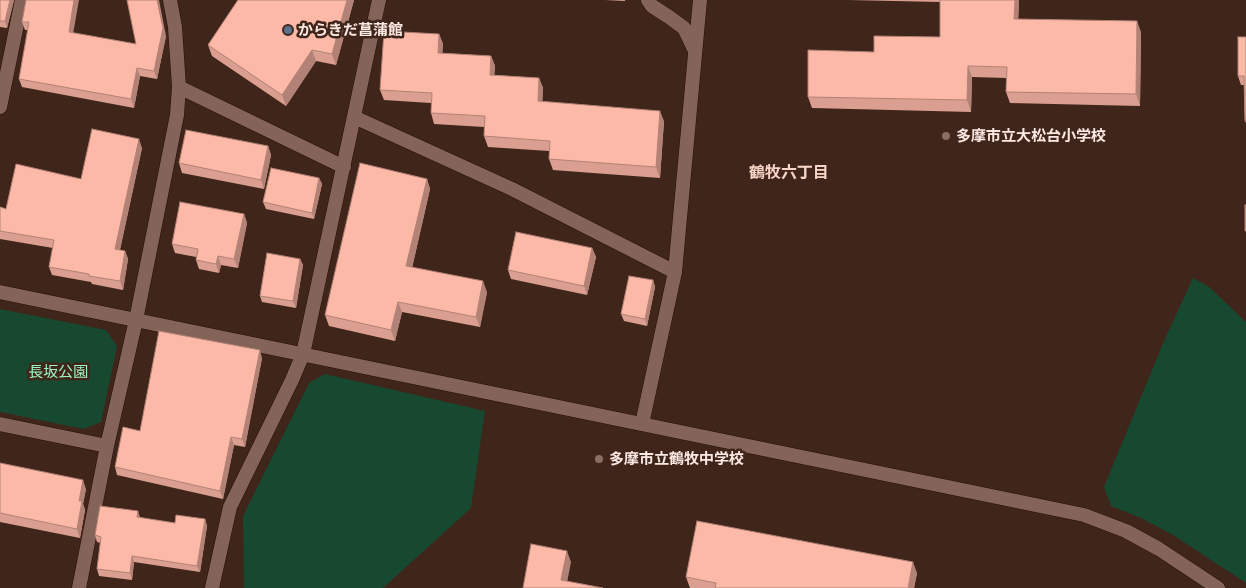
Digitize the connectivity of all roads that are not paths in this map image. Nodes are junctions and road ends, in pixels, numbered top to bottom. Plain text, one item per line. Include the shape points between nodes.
1 (22, 0) edge
2 (170, 0) edge
3 (379, 0) edge
4 (648, 0) edge
5 (700, 0) edge
6 (696, 51) junction
7 (179, 87) junction
8 (0, 107) edge
9 (354, 117) junction
10 (344, 167) junction
11 (675, 272) junction
12 (0, 292) edge
13 (136, 320) junction
14 (303, 354) junction
15 (0, 424) edge
16 (642, 424) junction
17 (108, 446) junction
18 (79, 588) edge
19 (212, 588) edge
20 (1218, 588) edge

1 - 8 street
2 - 7 street
3 - 9 street
4 - 6 street via 684,28
5 - 6 street
6 - 11 street
7 - 10 street
7 - 13 street via 178,115
9 - 10 street
9 - 11 street via 512,189
10 - 14 street
11 - 16 street
12 - 13 street
13 - 14 street
13 - 17 street
14 - 16 street
14 - 19 street via 230,507
15 - 17 street
16 - 20 street via 1084,516 1126,531 1159,548
17 - 18 street

